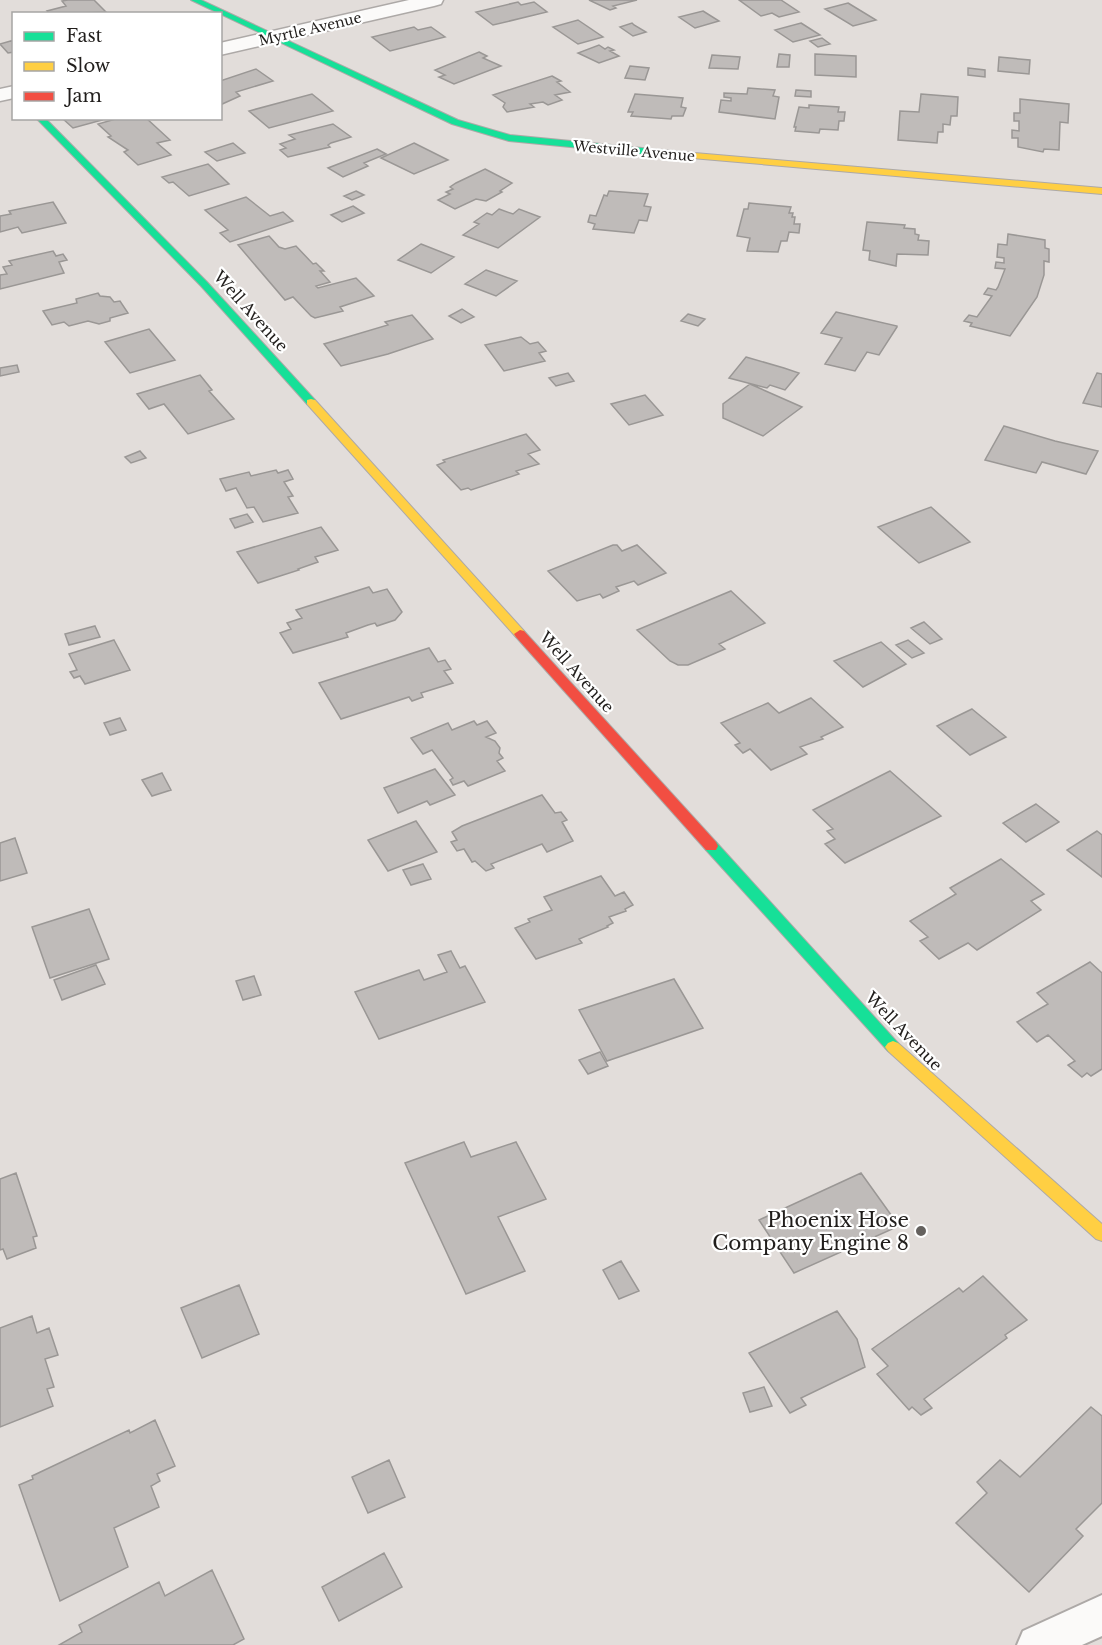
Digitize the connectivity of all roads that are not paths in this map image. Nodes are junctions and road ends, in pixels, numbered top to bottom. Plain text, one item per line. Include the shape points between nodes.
1 (195, 0) edge
2 (434, 0) edge
3 (221, 12) edge
4 (222, 13) edge
5 (276, 38) junction
6 (222, 49) edge
7 (42, 120) edge
8 (1102, 191) edge
9 (1102, 1234) edge
10 (1102, 1615) edge
11 (1037, 1645) edge

1 - 3 street, Westville Avenue
2 - 5 street, Myrtle Avenue
4 - 5 street, Westville Avenue
5 - 6 street, Myrtle Avenue
5 - 8 street, Westville Avenue via 456,122 509,138
7 - 9 street, Well Avenue via 204,284 896,1051
10 - 11 lane

